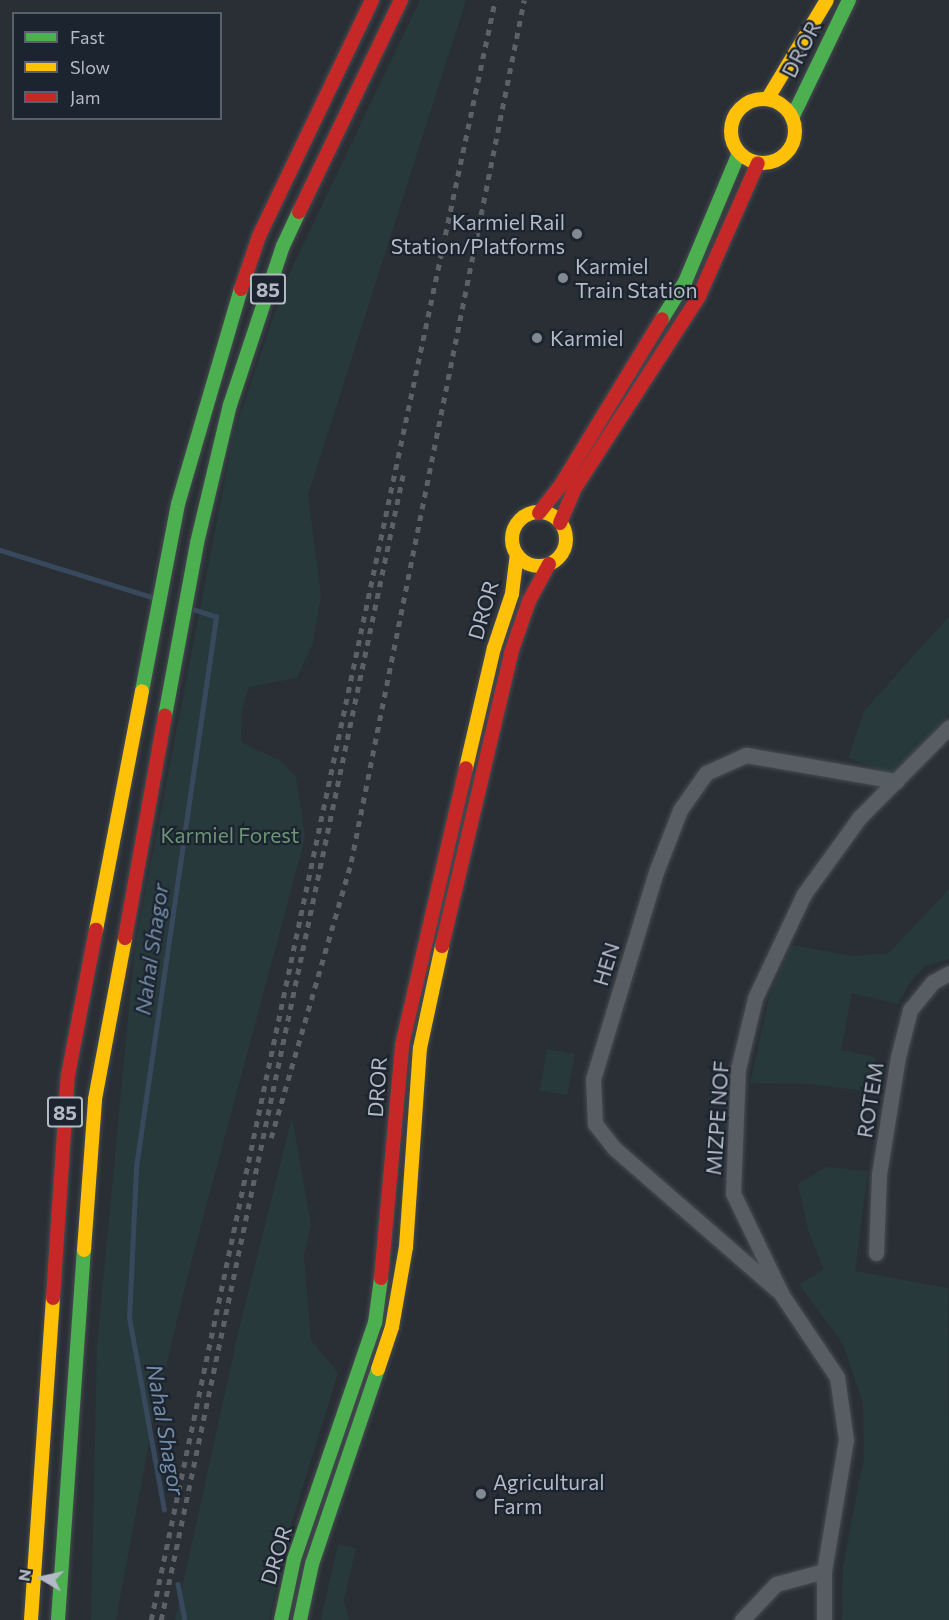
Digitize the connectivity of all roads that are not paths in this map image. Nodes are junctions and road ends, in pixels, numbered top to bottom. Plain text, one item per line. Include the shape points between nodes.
1 (361, 0) edge
2 (372, 0) edge
3 (401, 0) edge
4 (849, 0) edge
5 (825, 5) edge
6 (838, 22) junction
7 (357, 29) junction
8 (768, 99) junction
9 (792, 118) junction
10 (740, 153) junction
11 (758, 163) junction
12 (539, 513) junction
13 (560, 523) junction
14 (517, 556) junction
15 (549, 564) junction
16 (949, 728) edge
17 (897, 781) junction
18 (949, 973) edge
19 (876, 1253) dead end
20 (782, 1295) junction
21 (824, 1571) junction
22 (32, 1620) edge
23 (58, 1620) edge
24 (281, 1620) edge
25 (300, 1620) edge
26 (742, 1620) edge
27 (824, 1620) edge

1 - 7 main road
2 - 7 main road, 85
3 - 23 main road, 85 via 315,176 262,305 218,451 186,596 95,1099
4 - 6 main road, DROR
5 - 6 main road
5 - 8 main road, DROR
6 - 9 main road, DROR
7 - 22 main road, 85 via 259,236 237,297 193,445 161,590 68,1075
8 - 9 main road via 780,103
8 - 10 main road via 755,99 735,114 731,139
9 - 11 main road via 795,136 791,148 771,163
10 - 11 main road
10 - 12 main road via 685,282 561,485
11 - 13 main road via 699,296 575,488
12 - 13 main road
12 - 14 main road via 525,516 513,530
13 - 15 main road via 565,544
14 - 15 main road via 532,566
14 - 24 main road, DROR via 512,594 494,648 402,1045 387,1247 375,1323 294,1559
15 - 25 main road, DROR via 529,601 511,653 431,994 420,1048 406,1247 392,1327 312,1564
16 - 17 street, MIZPE NOF
17 - 20 street, MIZPE NOF via 859,818 804,894 755,998 738,1069 733,1193
17 - 20 street, HEN via 746,755 706,773 680,810 656,872 593,1079 595,1124 614,1148
18 - 19 street, ROTEM via 933,982 910,1010 879,1174
20 - 21 street, MIZPE NOF via 837,1377 846,1440
21 - 26 street via 776,1584
21 - 27 street, MIZPE NOF

